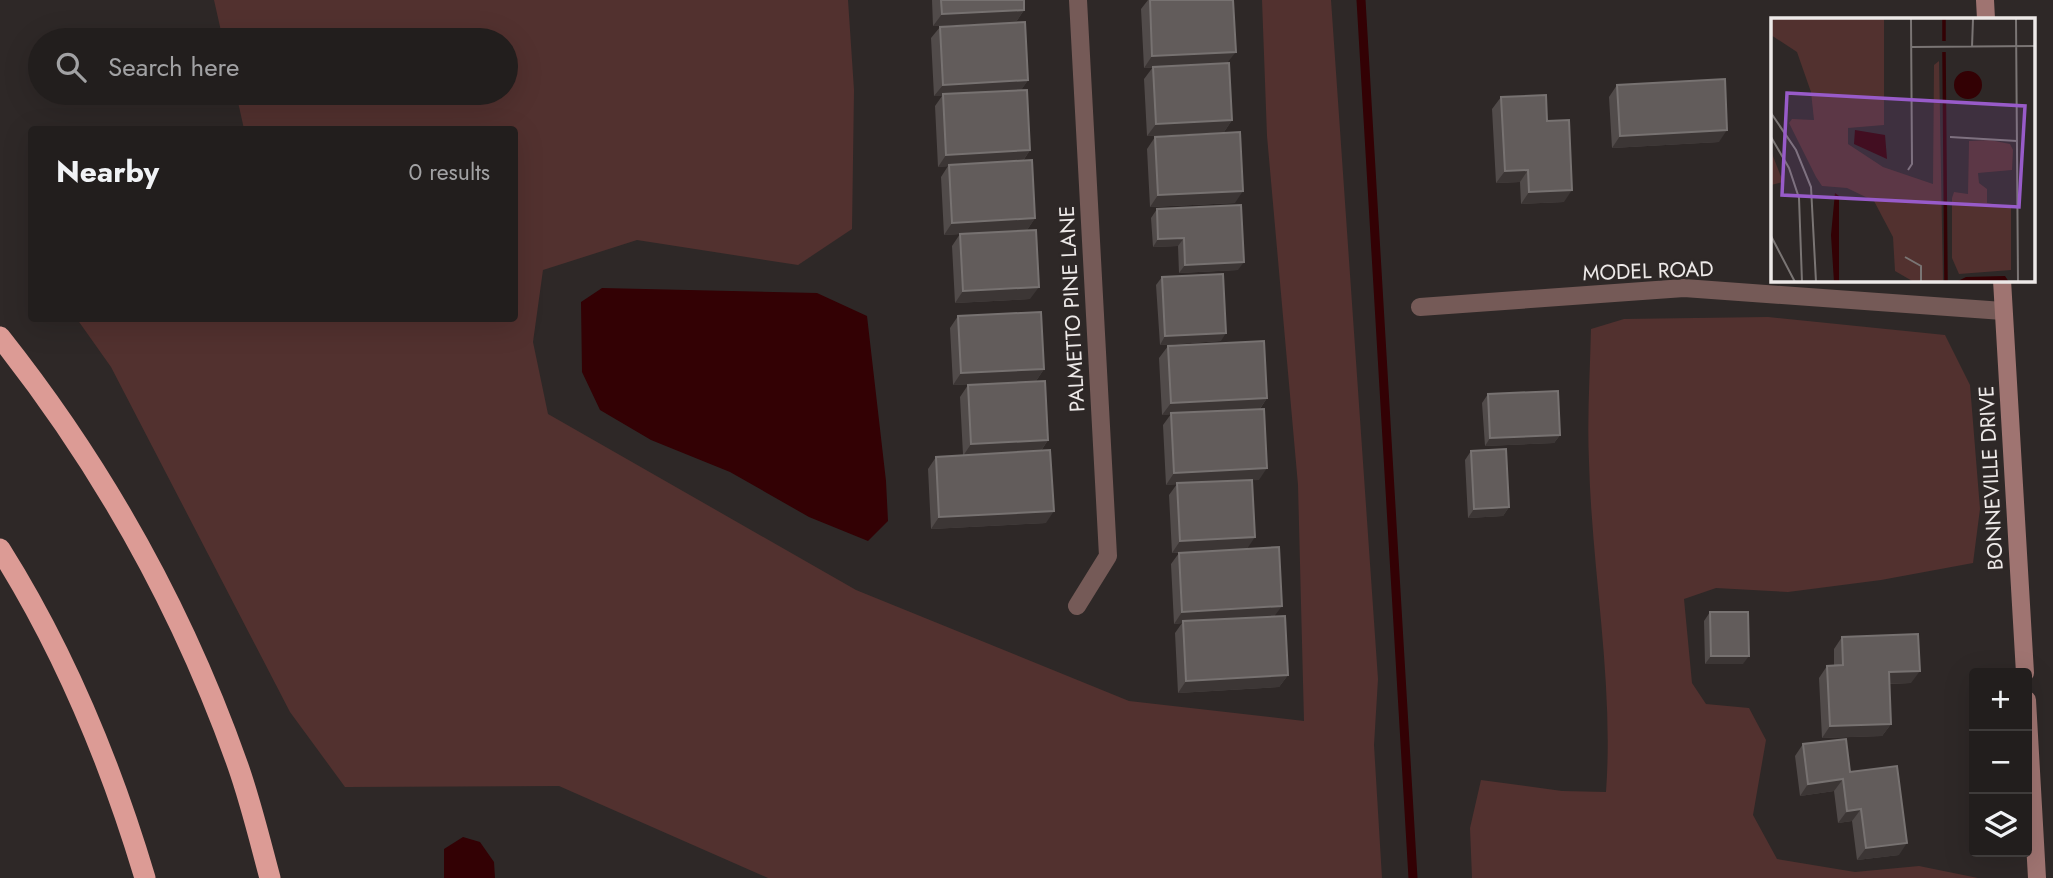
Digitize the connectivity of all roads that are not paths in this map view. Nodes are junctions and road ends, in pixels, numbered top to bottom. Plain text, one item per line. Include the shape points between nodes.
1 (1077, 0) edge
2 (1985, 0) edge
3 (1986, 18) edge
4 (2001, 282) edge
5 (1420, 307) dead end
6 (2003, 311) junction
7 (0, 337) edge
8 (0, 549) edge
9 (1077, 606) dead end
10 (2025, 668) edge
11 (2029, 731) edge
12 (145, 878) edge
13 (270, 878) edge
14 (2038, 878) edge

1 - 9 street, PALMETTO PINE LANE via 1108,556
2 - 3 street
4 - 6 street, BONNEVILLE DRIVE
5 - 6 street, MODEL ROAD via 1684,288
6 - 10 street, BONNEVILLE DRIVE
7 - 13 highway via 74,435 164,590 229,740
8 - 12 highway via 85,707
11 - 14 street

